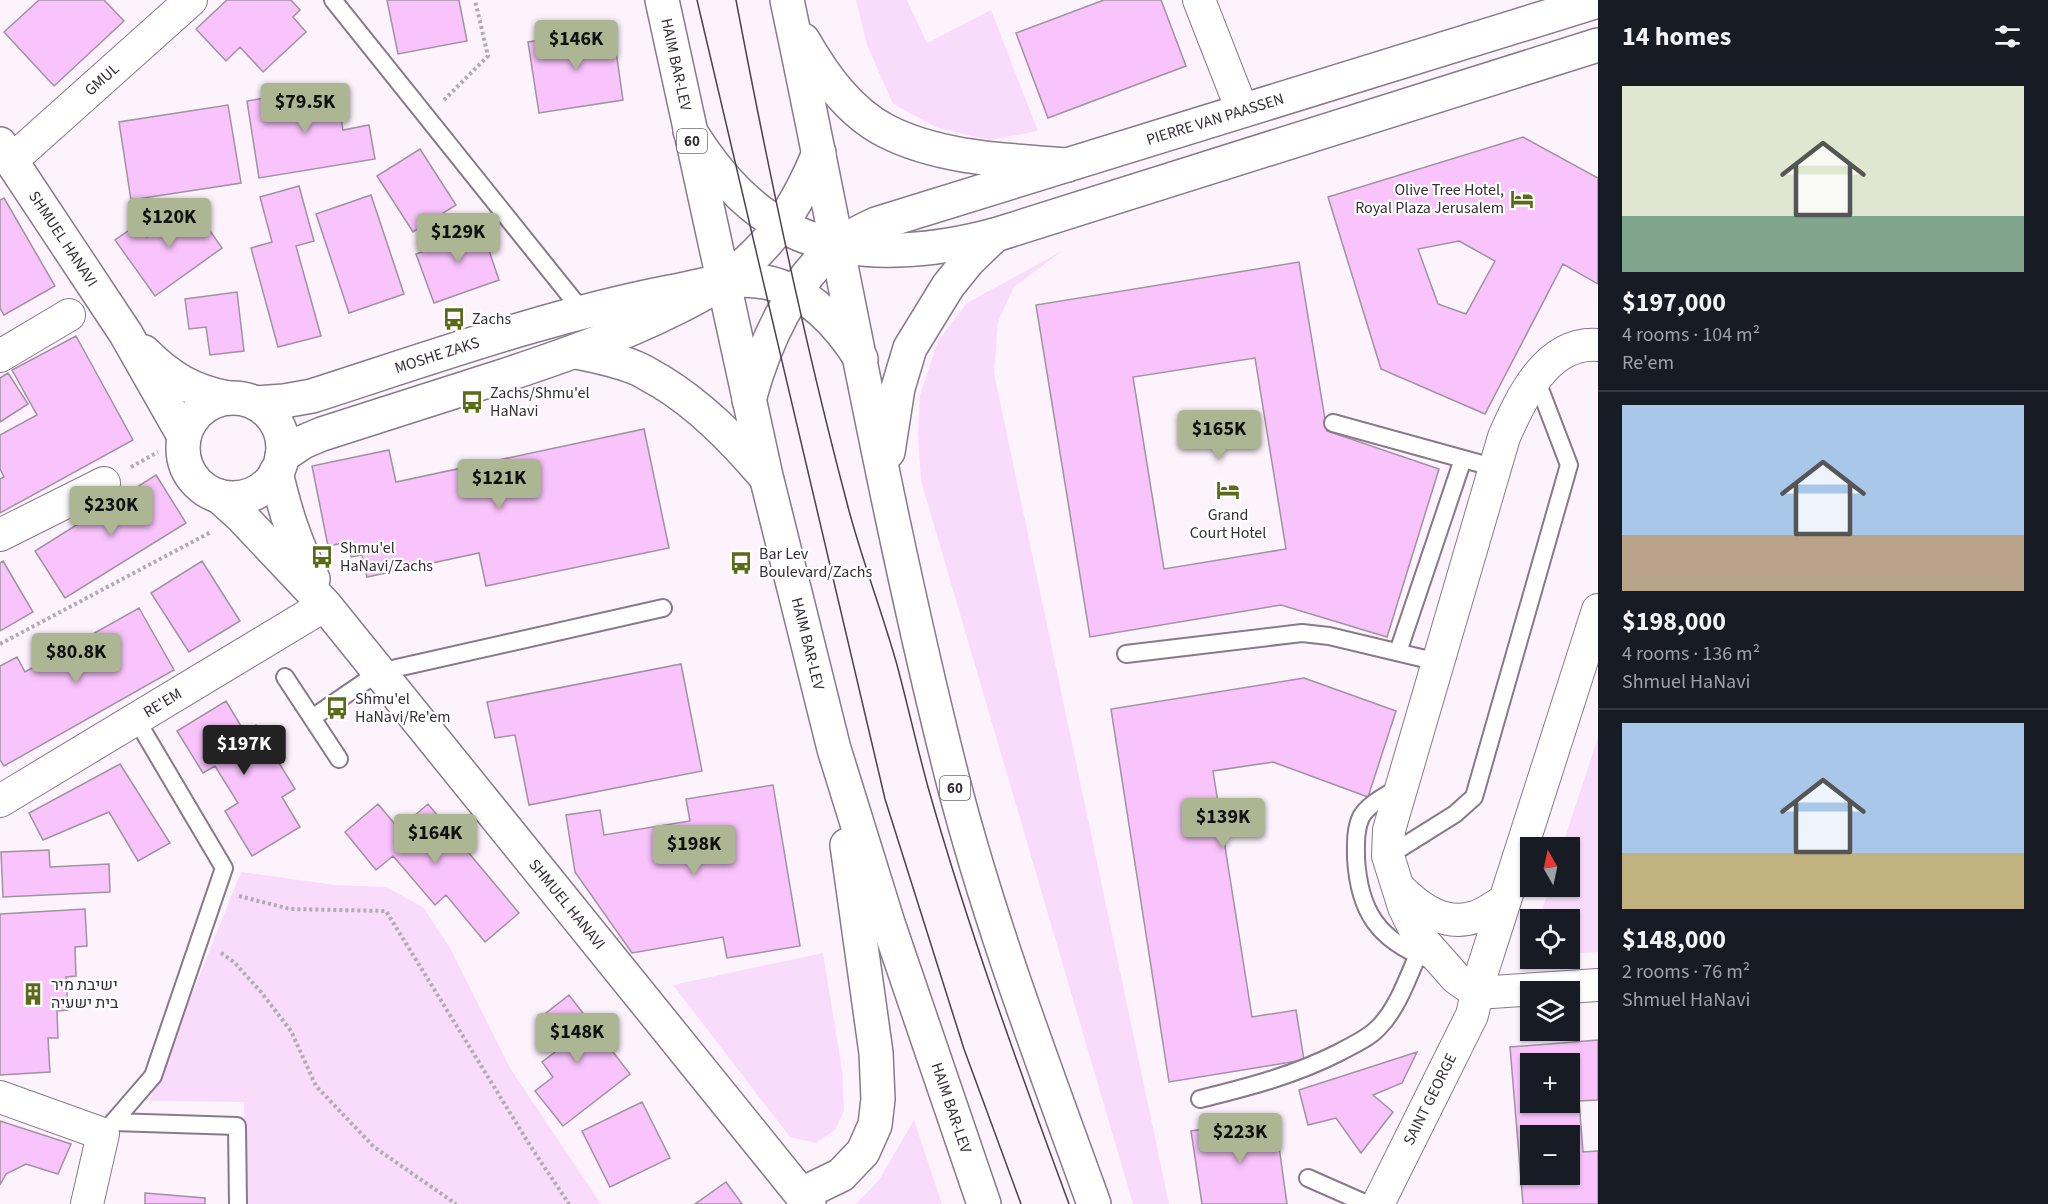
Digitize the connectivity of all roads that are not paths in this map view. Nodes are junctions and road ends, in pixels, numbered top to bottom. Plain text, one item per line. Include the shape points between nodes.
1 (190, 0) edge
2 (333, 0) edge
3 (662, 0) edge
4 (1199, 0) edge
5 (1598, 1) edge
6 (789, 10) edge
7 (1598, 45) edge
8 (1242, 110) junction
9 (690, 131) junction
10 (6, 152) edge
11 (819, 153) junction
12 (1067, 165) junction
13 (781, 225) junction
14 (995, 236) junction
15 (838, 245) junction
16 (723, 282) junction
17 (796, 293) junction
18 (584, 312) junction
19 (69, 315) dead end
20 (126, 334) junction
21 (1598, 345) edge
22 (577, 352) junction
23 (0, 356) edge
24 (861, 359) junction
25 (1535, 376) junction
26 (242, 400) junction
27 (749, 400) junction
28 (1333, 423) dead end
29 (183, 436) junction
30 (1463, 459) junction
31 (279, 464) junction
32 (1496, 468) junction
33 (884, 475) junction
34 (766, 476) junction
35 (104, 483) road end
36 (230, 506) junction
37 (0, 535) edge
38 (326, 605) junction
39 (663, 608) dead end
40 (1598, 610) edge
41 (1398, 652) junction
42 (1126, 654) dead end
43 (1438, 662) junction
44 (379, 672) junction
45 (285, 677) dead end
46 (312, 718) junction
47 (136, 719) junction
48 (834, 749) junction
49 (339, 759) dead end
50 (1402, 786) junction
51 (0, 801) edge
52 (1392, 870) junction
53 (1504, 902) junction
54 (1428, 954) junction
55 (1598, 985) edge
56 (1477, 993) junction
57 (0, 1098) edge
58 (1200, 1100) dead end
59 (108, 1128) junction
60 (1308, 1178) dead end
61 (806, 1199) edge
62 (87, 1204) edge
63 (238, 1204) edge
64 (984, 1204) edge
65 (1094, 1204) edge
66 (1366, 1204) edge
67 (1378, 1204) edge

1 - 10 street, GMUL
2 - 18 lane
3 - 9 main road, HAIM BAR-LEV / 60
4 - 8 street
5 - 8 main road, PIERRE VAN PAASSEN
6 - 11 main road, 60
6 - 12 main road via 821,71 852,106 885,131 934,149
7 - 14 main road
8 - 12 main road, PIERRE VAN PAASSEN
9 - 13 main road via 735,189
9 - 16 main road, HAIM BAR-LEV / 60
10 - 20 main road, SHMUEL HANAVI
11 - 13 main road, MOSHE ZAKS
11 - 15 main road, 60
12 - 15 main road, PIERRE VAN PAASSEN via 876,224
13 - 15 main road
13 - 16 main road, MOSHE ZAKS via 757,253
14 - 15 main road via 915,249
14 - 33 main road via 948,286 910,348 898,388
15 - 17 main road, PIERRE VAN PAASSEN
15 - 24 main road, 60
16 - 17 main road, MOSHE ZAKS via 764,282
16 - 18 main road, MOSHE ZAKS
16 - 22 main road, MOSHE ZAKS via 639,327
16 - 27 main road, HAIM BAR-LEV / 60
17 - 24 main road, MOSHE ZAKS via 827,315
17 - 27 main road, PIERRE VAN PAASSEN via 775,329
18 - 26 main road, MOSHE ZAKS via 312,396 284,401
19 - 23 street
20 - 26 main road, SHMUEL HANAVI via 181,382 204,393
20 - 29 main road, SHMUEL HANAVI
21 - 25 street via 1562,353
22 - 31 main road, MOSHE ZAKS via 322,434 303,442
22 - 34 main road via 615,360 668,386 722,428
24 - 33 main road, 60
25 - 32 street via 1504,437
25 - 52 lane via 1569,465 1474,797
26 - 29 main road via 204,406
26 - 31 main road via 269,412 278,425 283,441
27 - 34 main road, HAIM BAR-LEV / 60
28 - 30 lane
29 - 36 main road via 182,452 194,479
30 - 32 lane
30 - 41 lane
31 - 36 main road via 266,485 236,498
31 - 38 main road, SHMUEL HANAVI via 284,511
32 - 43 street
33 - 65 main road, 60 via 953,778 984,888
34 - 48 main road, HAIM BAR-LEV / 60
35 - 37 street
36 - 38 main road, SHMUEL HANAVI
38 - 44 main road, SHMUEL HANAVI
38 - 47 street, RE'EM
39 - 44 lane
40 - 53 street, SAINT GEORGE
41 - 42 lane via 1302,633
41 - 43 lane
43 - 50 street
44 - 46 lane
44 - 61 main road, SHMUEL HANAVI
45 - 46 lane
46 - 49 lane
47 - 51 street, RE'EM
47 - 59 lane via 224,868 153,1076
48 - 61 main road via 876,1053 878,1099 875,1125 863,1152 841,1175
48 - 64 main road, HAIM BAR-LEV / 60 via 888,923
50 - 52 street via 1389,830
50 - 54 lane via 1361,817 1355,839 1357,872 1372,920 1392,941
52 - 53 street via 1416,905 1432,915 1455,921 1475,917
52 - 54 street via 1404,907
53 - 56 street, SAINT GEORGE
54 - 56 street
54 - 58 lane via 1379,1028 1360,1042 1315,1065
55 - 56 street
56 - 67 street, SAINT GEORGE via 1472,1014
57 - 59 street
59 - 62 street
59 - 63 lane via 237,1126
60 - 66 lane

